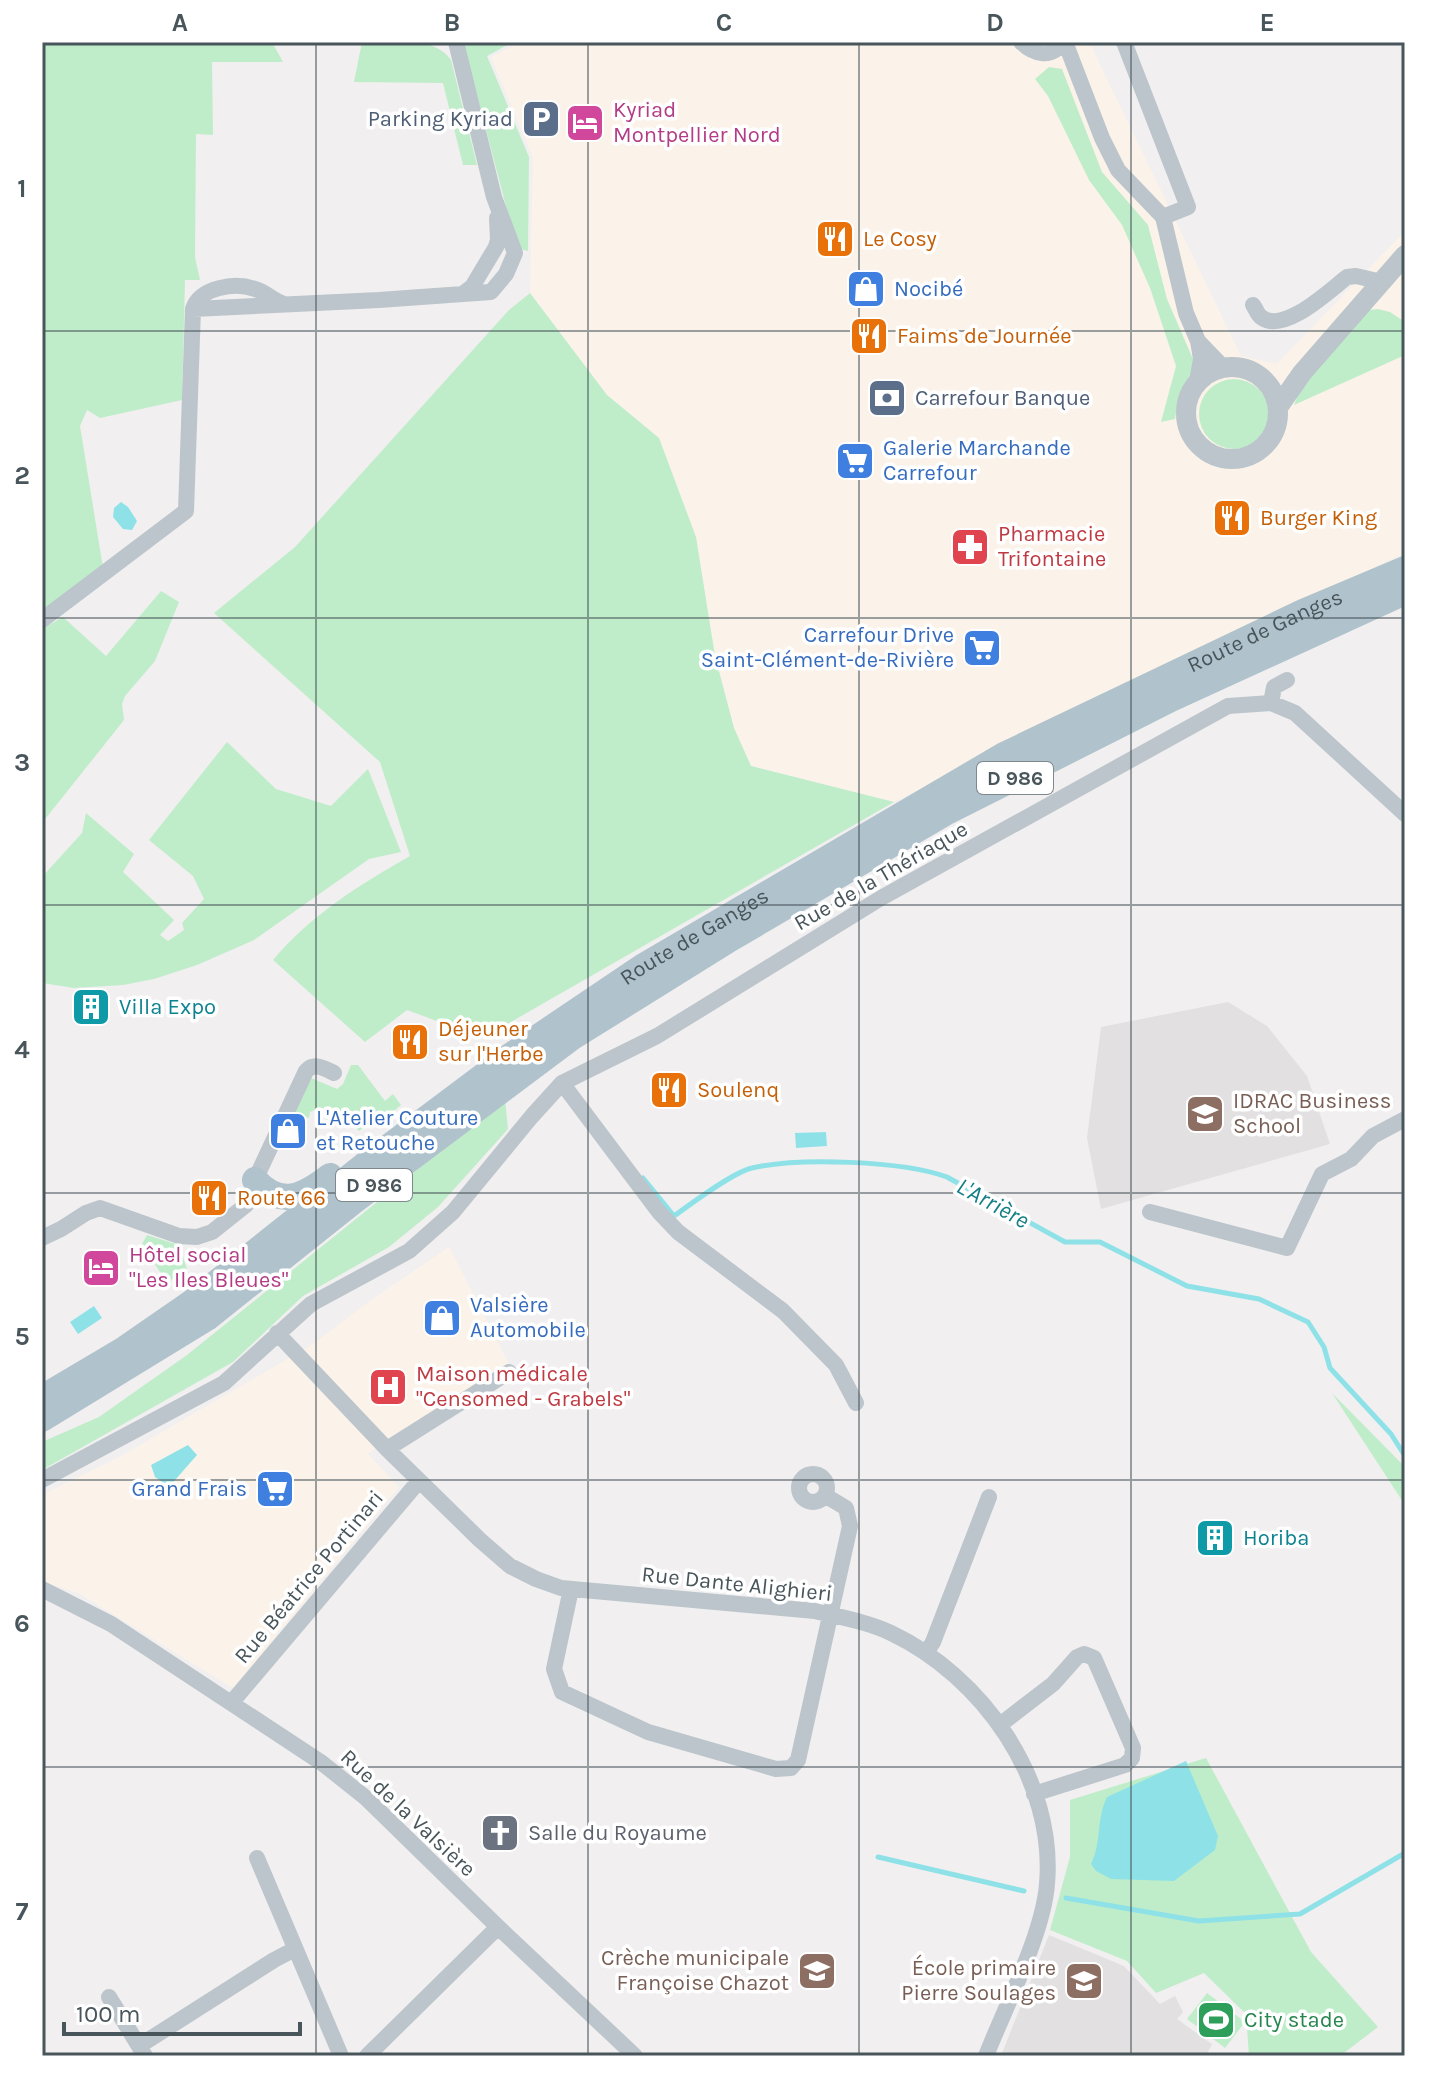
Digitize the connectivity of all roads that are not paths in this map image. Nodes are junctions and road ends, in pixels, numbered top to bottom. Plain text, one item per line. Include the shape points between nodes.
1 (456, 42) edge
2 (1021, 42) edge
3 (1063, 42) edge
4 (1124, 42) edge
5 (494, 197) junction
6 (1163, 217) junction
7 (1405, 255) edge
8 (1382, 282) junction
9 (464, 293) junction
10 (1253, 305) dead end
11 (1198, 341) junction
12 (1223, 367) junction
13 (1302, 373) junction
14 (1266, 380) junction
15 (1197, 382) junction
16 (1279, 406) junction
17 (1405, 569) edge
18 (1405, 592) edge
19 (42, 620) edge
20 (1287, 680) dead end
21 (1271, 703) junction
22 (1405, 814) edge
23 (334, 1073) dead end
24 (562, 1083) junction
25 (1405, 1119) edge
26 (366, 1164) junction
27 (255, 1180) junction
28 (1150, 1212) dead end
29 (42, 1238) edge
30 (277, 1333) junction
31 (509, 1372) dead end
32 (42, 1398) edge
33 (856, 1403) dead end
34 (42, 1419) edge
35 (387, 1449) junction
36 (42, 1480) edge
37 (419, 1481) junction
38 (826, 1496) dead end
39 (989, 1497) dead end
40 (42, 1589) edge
41 (571, 1589) junction
42 (829, 1614) junction
43 (926, 1653) junction
44 (232, 1702) junction
45 (1001, 1724) junction
46 (1034, 1794) junction
47 (257, 1858) dead end
48 (498, 1927) junction
49 (295, 1949) junction
50 (109, 1997) dead end
51 (142, 2051) edge
52 (341, 2056) edge
53 (367, 2056) edge
54 (635, 2056) edge
55 (986, 2056) edge

1 - 5 street
2 - 3 street via 1033,52 1049,54
3 - 6 street via 1118,170
4 - 6 street via 1188,207
5 - 9 street via 498,240
5 - 9 street via 515,253 491,292
6 - 11 street
7 - 8 street
8 - 10 street via 1347,277 1298,314 1274,322
8 - 13 street
9 - 19 street via 193,309 186,511
11 - 12 street
11 - 15 street
12 - 14 street via 1253,371
12 - 15 street
13 - 14 street
13 - 16 street
14 - 16 street
15 - 16 street via 1189,396 1188,427 1202,449 1227,460 1255,455 1265,447 1279,420
17 - 26 main road, Route de Ganges / D 986 via 1004,755 867,833 589,1000
18 - 34 main road, Route de Ganges / D 986 via 1171,699 945,813 730,939 571,1038 207,1318
20 - 21 street via 1274,687
21 - 22 street via 1295,713
21 - 24 street, Rue de la Thériaque via 1228,706 881,898 657,1036
23 - 27 street via 319,1066 306,1071
24 - 30 street via 432,1233 311,1304
24 - 33 street via 659,1212 783,1311 836,1365
25 - 28 street via 1322,1174 1287,1248
26 - 27 main road via 347,1164 309,1192 286,1197 271,1195
26 - 32 main road, Route de Ganges / D 986 via 191,1303
27 - 29 street via 246,1205 203,1236 168,1233 100,1208
30 - 35 street, Rue Dante Alighieri
30 - 36 street via 224,1383
31 - 35 street
35 - 37 street, Rue Dante Alighieri
37 - 41 street, Rue Dante Alighieri via 510,1566
37 - 44 street, Rue Béatrice Portinari
38 - 42 street via 846,1508 850,1526
39 - 43 street
40 - 44 street, Rue de la Valsière via 111,1624
41 - 42 street, Rue Dante Alighieri
41 - 42 street via 554,1669 562,1692 648,1732 776,1769 791,1768 798,1760
42 - 43 street, Rue Dante Alighieri via 891,1633
43 - 45 street, Rue Dante Alighieri
44 - 48 street, Rue de la Valsière via 366,1798
45 - 46 street, Rue Dante Alighieri
45 - 46 street via 1053,1684 1077,1657 1094,1658 1133,1748 1132,1758 1125,1765
46 - 55 street, Rue Dante Alighieri via 1043,1820 1044,1902
47 - 49 street
48 - 53 street
48 - 54 street, Rue de la Valsière
49 - 51 street
49 - 52 street
50 - 51 street

